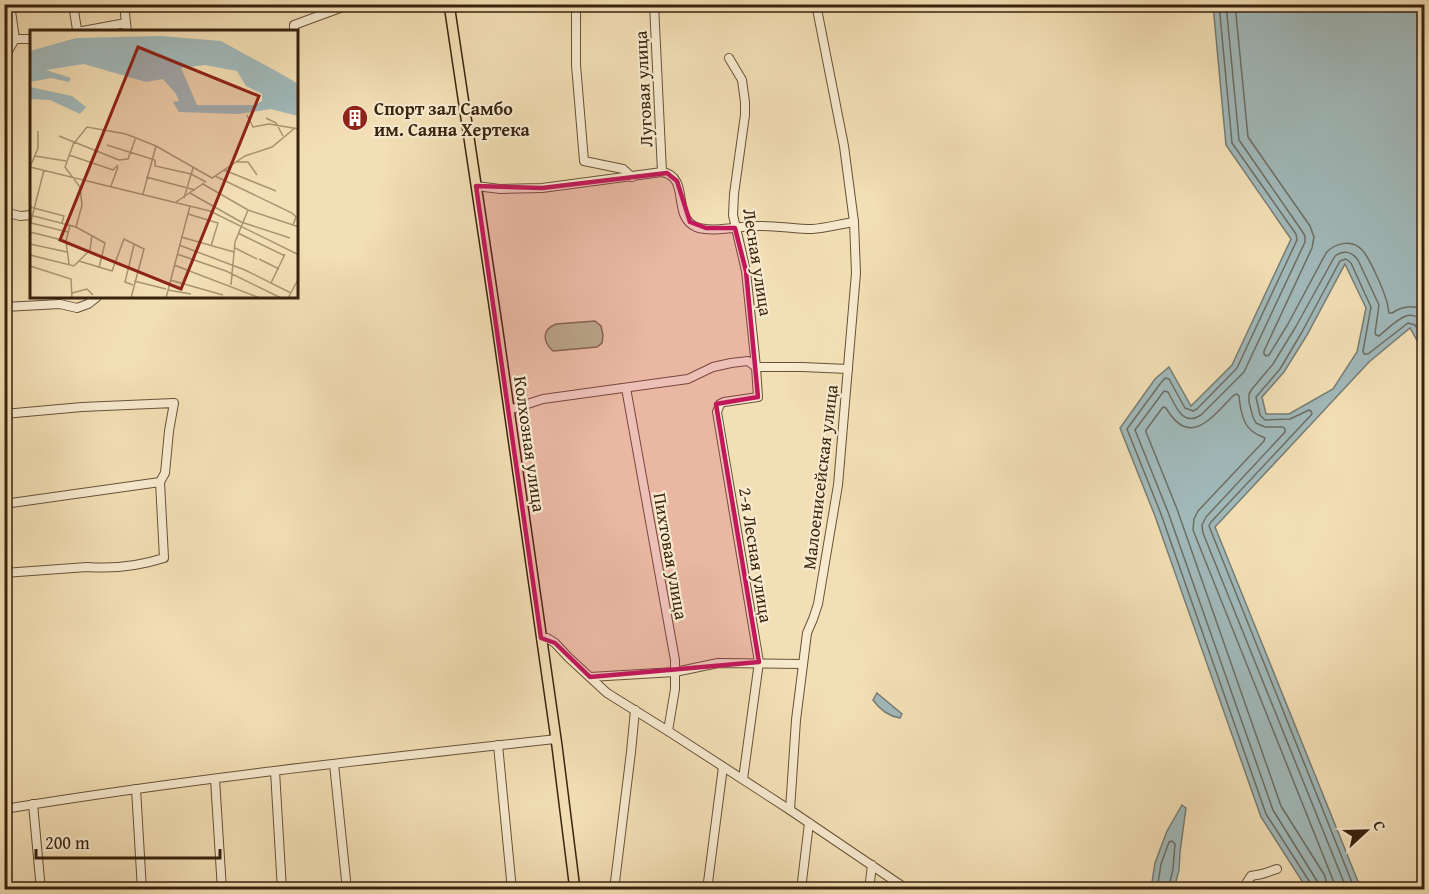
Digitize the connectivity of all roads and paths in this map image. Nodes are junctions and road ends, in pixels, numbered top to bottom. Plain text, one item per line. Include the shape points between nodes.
1 (10, 4) edge
2 (73, 4) edge
3 (124, 4) edge
4 (351, 4) edge
5 (448, 4) edge
6 (576, 4) edge
7 (654, 4) edge
8 (816, 4) edge
9 (126, 27) edge
10 (77, 30) edge
11 (89, 30) edge
12 (294, 30) edge
13 (15, 39) junction
14 (30, 39) edge
15 (4, 58) edge
16 (729, 58) dead end
17 (662, 172) junction
18 (632, 177) junction
19 (476, 186) junction
20 (4, 212) edge
21 (30, 216) edge
22 (854, 222) junction
23 (735, 228) junction
24 (96, 298) edge
25 (4, 308) edge
26 (756, 367) junction
27 (848, 369) junction
28 (626, 388) junction
29 (509, 410) junction
30 (4, 414) edge
31 (160, 482) junction
32 (4, 504) edge
33 (4, 573) edge
34 (541, 638) junction
35 (759, 662) junction
36 (803, 664) junction
37 (675, 672) junction
38 (590, 677) junction
39 (635, 710) junction
40 (668, 730) junction
41 (556, 739) junction
42 (498, 745) junction
43 (334, 764) junction
44 (723, 767) junction
45 (275, 771) junction
46 (215, 779) junction
47 (743, 779) junction
48 (136, 789) junction
49 (33, 804) junction
50 (4, 809) edge
51 (790, 810) junction
52 (809, 823) junction
53 (872, 865) junction
54 (1277, 869) dead end
55 (40, 890) edge
56 (142, 890) edge
57 (222, 890) edge
58 (282, 890) edge
59 (346, 890) edge
60 (512, 890) edge
61 (575, 890) edge
62 (614, 890) edge
63 (707, 890) edge
64 (801, 890) edge
65 (869, 890) edge
66 (908, 890) edge
67 (1242, 890) edge

1 - 13 street
2 - 10 street
3 - 9 street
4 - 12 street via 294,25
5 - 19 main road, Колхозная улица
6 - 18 street via 576,65 584,161 623,169
7 - 17 street, Луговая улица
8 - 22 street, Малоенисейская улица via 844,146
9 - 11 street
13 - 14 street
13 - 15 street
16 - 23 street, Лесная улица via 742,80 745,102 734,194
17 - 18 street
17 - 23 street via 677,181 683,212 696,226
18 - 19 street via 542,188
19 - 29 main road, Колхозная улица
20 - 21 street
22 - 23 street via 812,229 759,225
22 - 27 street, Малоенисейская улица via 856,273
23 - 26 street, Лесная улица via 746,271
24 - 25 street via 76,308 60,304
26 - 27 street
26 - 28 street via 748,361 731,363 688,379
26 - 35 street, 2-я Лесная улица via 758,397 724,402 717,412
27 - 36 street, Малоенисейская улица via 838,485 818,604 807,633
28 - 29 street via 543,399
28 - 37 street, Пихтовая улица
29 - 34 main road, Колхозная улица
30 - 31 street via 174,403 165,473
31 - 32 street
31 - 33 street via 164,558 144,564
34 - 38 street via 555,643
34 - 41 main road, Колхозная улица
35 - 36 street
35 - 37 street via 718,663
35 - 47 street, 2-я Лесная улица
36 - 51 street, Малоенисейская улица
37 - 38 street
37 - 40 street, Пихтовая улица
38 - 39 street
39 - 40 street
39 - 62 street
40 - 44 street
41 - 42 street
41 - 61 main road, Колхозная улица
42 - 43 street
42 - 60 street
43 - 45 street
43 - 59 street
44 - 47 street
44 - 63 street
45 - 46 street
45 - 58 street
46 - 48 street
46 - 57 street
47 - 51 street
48 - 49 street
48 - 56 street
49 - 50 street
49 - 55 street
51 - 52 street
52 - 53 street
52 - 64 street
53 - 65 street
53 - 66 street
54 - 67 street via 1251,876

